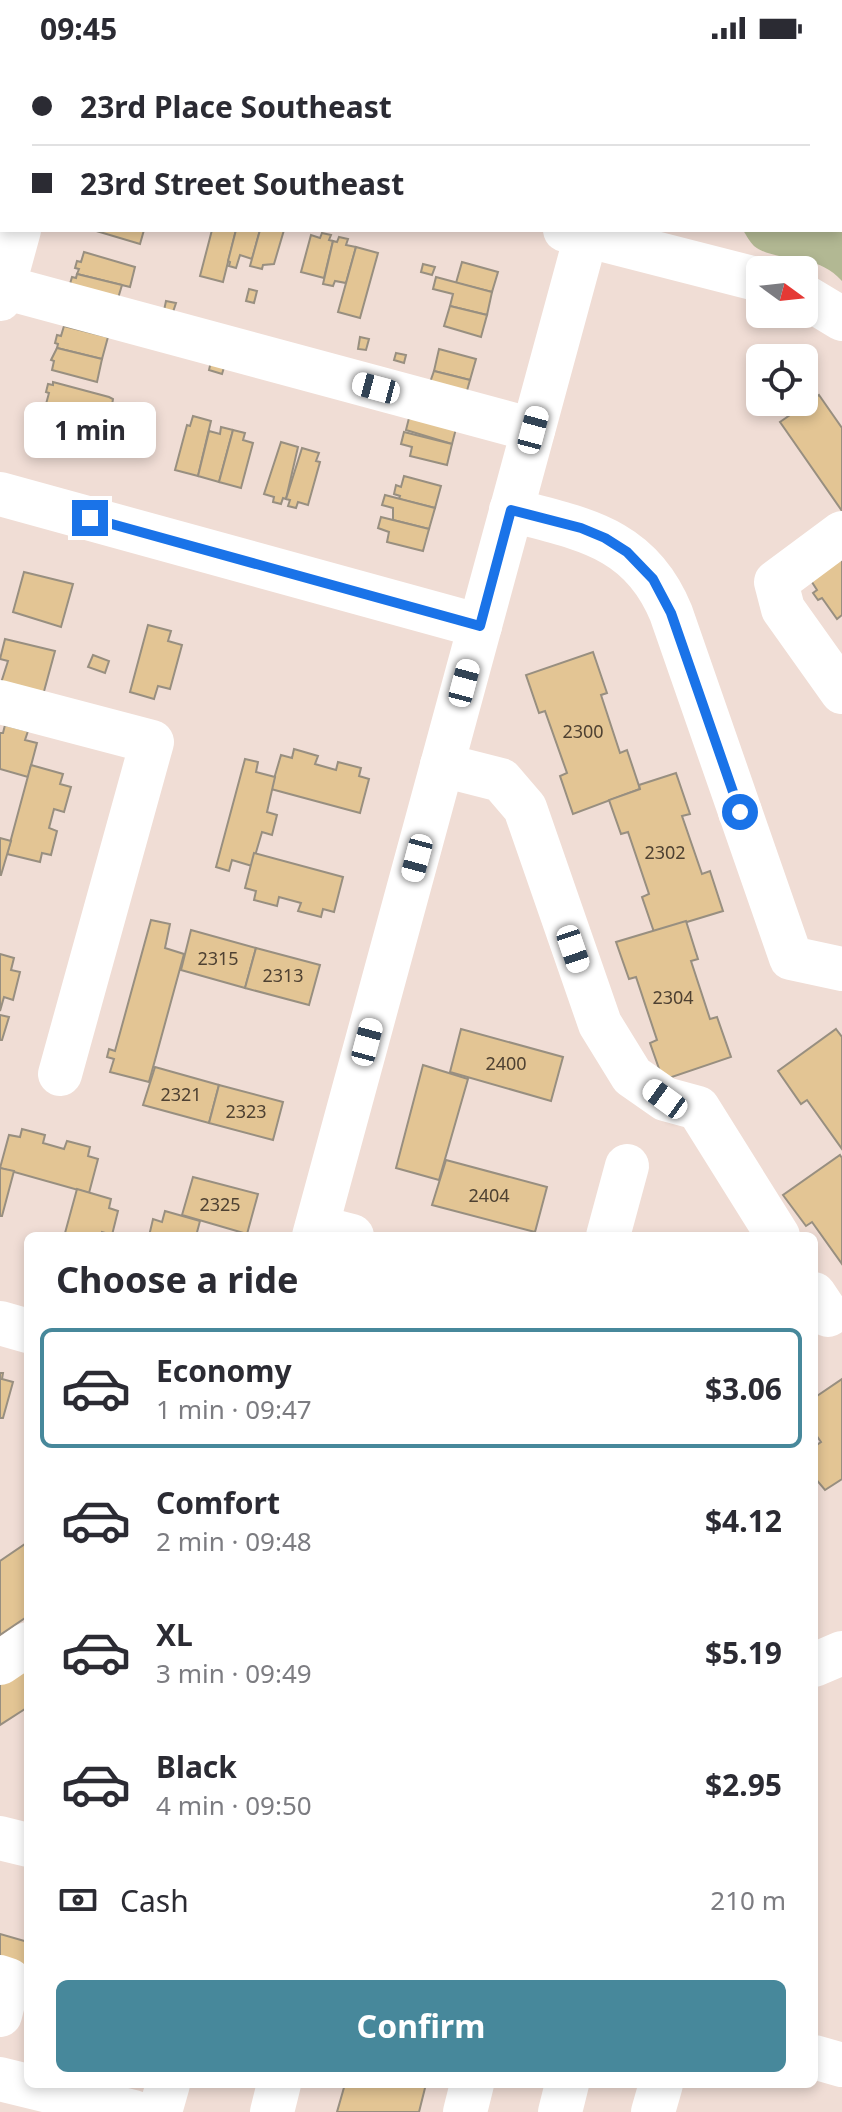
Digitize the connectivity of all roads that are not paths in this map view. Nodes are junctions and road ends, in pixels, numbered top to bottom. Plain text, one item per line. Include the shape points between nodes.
1 (18, 232) edge
2 (575, 233) edge
3 (746, 276) edge
4 (2, 293) edge
5 (818, 304) edge
6 (842, 319) edge
7 (533, 430) junction
8 (0, 494) edge
9 (511, 510) junction
10 (842, 533) edge
11 (480, 626) junction
12 (842, 692) edge
13 (0, 702) edge
14 (442, 765) junction
15 (842, 969) edge
16 (60, 1074) dead end
17 (627, 1166) dead end
18 (328, 1232) edge
19 (609, 1232) edge
20 (776, 1232) edge
21 (0, 1323) edge
22 (24, 1330) edge
23 (24, 1647) edge
24 (842, 1653) edge
25 (0, 1663) edge
26 (818, 1663) edge
27 (0, 1838) edge
28 (24, 1844) edge
29 (0, 1977) edge
30 (0, 2015) edge
31 (818, 2058) edge
32 (842, 2065) edge
33 (0, 2079) edge
34 (24, 2085) edge
35 (36, 2088) edge
36 (167, 2088) edge
37 (278, 2088) edge
38 (471, 2088) edge
39 (566, 2088) edge
40 (660, 2088) edge
41 (75, 2098) edge
42 (134, 2112) edge
43 (160, 2112) edge
44 (272, 2112) edge
45 (465, 2112) edge
46 (560, 2112) edge
47 (653, 2112) edge

1 - 4 street
2 - 3 street
2 - 7 street
4 - 7 street
5 - 6 street
7 - 9 street
8 - 11 street
9 - 11 street
9 - 15 street via 605,538 636,560 660,590 791,958
10 - 12 street via 776,582 783,609
11 - 14 street
13 - 16 street via 152,742
14 - 18 street
14 - 20 street via 501,780 525,808 600,1024 632,1076 665,1099 698,1108
17 - 19 street
21 - 22 street
23 - 25 street
24 - 26 street
27 - 28 street
29 - 30 street via 9,1980
31 - 32 street
33 - 34 street
35 - 41 street
36 - 43 street
37 - 44 street
38 - 45 street
39 - 46 street
40 - 47 street
41 - 42 street

